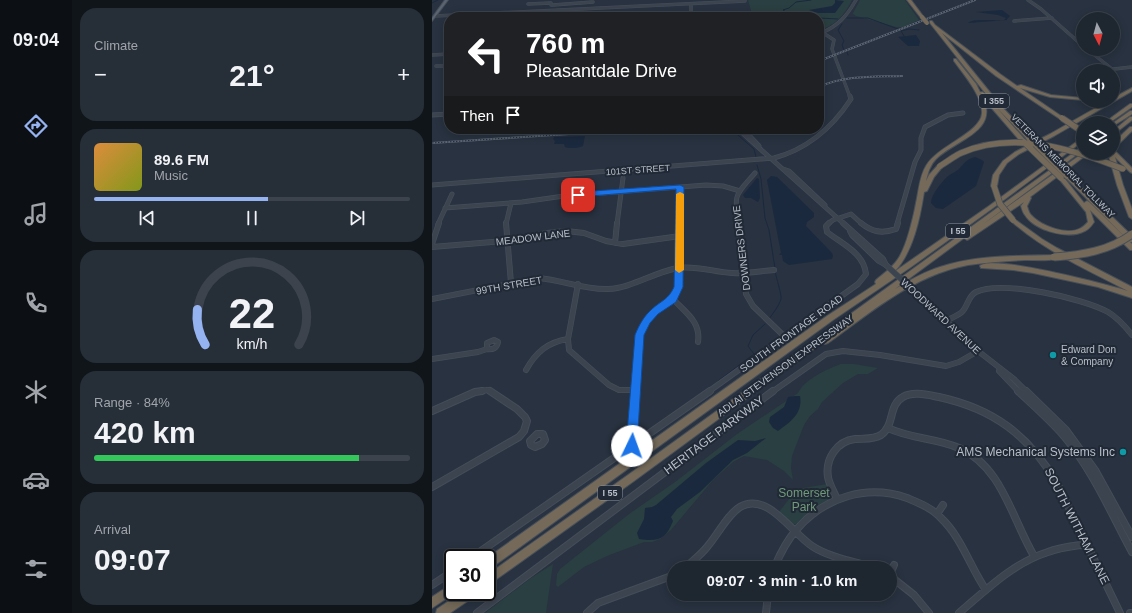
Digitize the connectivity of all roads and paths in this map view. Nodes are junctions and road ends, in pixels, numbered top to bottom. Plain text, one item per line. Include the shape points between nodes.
1 (447, 0) edge
2 (530, 0) edge
3 (745, 0) edge
4 (855, 0) edge
5 (910, 0) edge
6 (914, 0) edge
7 (1028, 0) edge
8 (552, 1) edge
9 (592, 1) edge
10 (691, 4) junction
11 (594, 8) junction
12 (514, 12) edge
13 (691, 12) edge
14 (435, 16) junction
15 (444, 16) edge
16 (924, 16) junction
17 (1052, 18) junction
18 (432, 20) edge
19 (1014, 21) dead end
20 (931, 23) junction
21 (824, 30) edge
22 (824, 34) edge
23 (1076, 40) edge
24 (444, 55) edge
25 (432, 56) edge
26 (1096, 56) edge
27 (980, 60) junction
28 (1106, 64) edge
29 (436, 66) dead end
30 (444, 66) edge
31 (1132, 67) edge
32 (1120, 68) edge
33 (971, 82) junction
34 (1131, 89) edge
35 (1120, 93) edge
36 (1120, 95) edge
37 (1076, 98) edge
38 (1132, 105) edge
39 (1098, 108) edge
40 (1132, 112) edge
41 (963, 113) dead end
42 (444, 114) edge
43 (432, 115) edge
44 (1116, 116) edge
45 (1132, 118) edge
46 (1120, 121) edge
47 (1124, 124) junction
48 (1076, 127) edge
49 (1120, 127) edge
50 (1120, 128) edge
51 (1132, 128) edge
52 (824, 130) edge
53 (744, 134) edge
54 (748, 134) edge
55 (820, 134) edge
56 (1120, 138) edge
57 (1076, 144) edge
58 (761, 149) junction
59 (1076, 153) edge
60 (772, 159) junction
61 (1077, 160) edge
62 (1110, 160) edge
63 (1114, 160) edge
64 (1119, 160) edge
65 (1132, 172) edge
66 (755, 173) dead end
67 (623, 178) dead end
68 (1064, 178) junction
69 (1047, 182) junction
70 (432, 185) edge
71 (1120, 185) junction
72 (680, 187) junction
73 (740, 191) junction
74 (621, 192) junction
75 (452, 194) dead end
76 (920, 201) junction
77 (511, 203) junction
78 (445, 208) junction
79 (1132, 216) edge
80 (838, 219) junction
81 (1132, 234) edge
82 (680, 236) junction
83 (1132, 240) edge
84 (508, 241) junction
85 (615, 243) junction
86 (432, 244) edge
87 (432, 248) edge
88 (1132, 248) edge
89 (680, 268) junction
90 (774, 270) dead end
91 (914, 271) junction
92 (743, 272) junction
93 (511, 283) junction
94 (578, 284) junction
95 (910, 288) junction
96 (1132, 290) edge
97 (1132, 295) edge
98 (432, 299) edge
99 (673, 299) junction
100 (830, 318) junction
101 (946, 321) junction
102 (1132, 335) edge
103 (785, 337) junction
104 (568, 339) junction
105 (698, 342) dead end
106 (487, 349) dead end
107 (978, 351) junction
108 (432, 359) edge
109 (996, 366) junction
110 (526, 370) dead end
111 (635, 390) junction
112 (898, 391) dead end
113 (902, 396) junction
114 (733, 404) junction
115 (432, 411) edge
116 (888, 428) junction
117 (523, 433) junction
118 (532, 437) dead end
119 (632, 446) junction
120 (432, 486) edge
121 (750, 497) dead end
122 (838, 499) junction
123 (750, 504) junction
124 (943, 505) dead end
125 (937, 514) junction
126 (794, 530) junction
127 (1132, 537) edge
128 (1087, 544) junction
129 (484, 549) edge
130 (1132, 552) edge
131 (1034, 556) junction
132 (496, 558) edge
133 (694, 561) edge
134 (777, 561) edge
135 (853, 561) edge
136 (496, 575) edge
137 (444, 576) edge
138 (667, 578) edge
139 (897, 581) edge
140 (432, 585) edge
141 (986, 590) junction
142 (444, 594) edge
143 (458, 601) edge
144 (767, 601) edge
145 (432, 603) edge
146 (441, 613) edge
147 (477, 613) edge
148 (587, 613) edge
149 (766, 613) edge
150 (928, 613) edge
151 (959, 613) edge
152 (1120, 613) edge

1 - 14 main road
2 - 8 street via 528,5
3 - 10 street
4 - 21 street via 848,16
5 - 16 highway, VETERANS MEMORIAL TOLLWAY / I 355
6 - 16 highway, VETERANS MEMORIAL TOLLWAY / I 355
7 - 17 street
8 - 9 street via 551,5
9 - 11 street
10 - 11 street
10 - 13 street
11 - 12 street
14 - 15 street
14 - 18 main road
16 - 20 highway, VETERANS MEMORIAL TOLLWAY / I 355, bridge
17 - 19 street
17 - 23 street
20 - 27 highway
20 - 33 highway, VETERANS MEMORIAL TOLLWAY / I 355
20 - 68 highway, VETERANS MEMORIAL TOLLWAY / I 355, bridge via 999,107
22 - 52 street, 101ST STREET via 834,40 832,49 851,99
24 - 25 street
26 - 28 street
27 - 37 highway via 1006,79 1024,88 1058,97
27 - 48 highway, bridge via 1002,78
29 - 30 street
31 - 32 street
33 - 68 highway, VETERANS MEMORIAL TOLLWAY / I 355, bridge via 1023,141
33 - 76 highway via 984,108 983,120 975,129 932,160 926,170
34 - 35 highway
34 - 36 highway
38 - 44 highway
39 - 96 highway, bridge via 1011,158 998,170 994,186 1000,204 1025,231
40 - 46 highway
41 - 80 street via 943,117 925,127 921,138 921,150 915,162 896,229 883,233 870,230 851,214
42 - 43 street
45 - 47 highway
47 - 49 highway
47 - 50 highway
51 - 56 highway
53 - 58 street, WOODWARD AVENUE
54 - 58 street, WOODWARD AVENUE
55 - 60 street, 101ST STREET via 810,144
57 - 100 highway, ADLAI STEVENSON EXPRESSWAY / I 55 via 940,243
58 - 60 street, WOODWARD AVENUE
59 - 91 highway, ADLAI STEVENSON EXPRESSWAY / I 55
60 - 70 street, 101ST STREET
60 - 80 street, WOODWARD AVENUE via 789,171
61 - 69 highway
62 - 71 highway
63 - 71 highway
64 - 65 highway
65 - 76 highway, bridge via 1071,150 1019,143 976,148 940,166 931,176
66 - 73 street, DOWNERS DRIVE
67 - 74 street
68 - 69 highway via 1090,214 1090,224 1080,232 1052,230 1037,223 1024,209 1025,202
68 - 83 highway, VETERANS MEMORIAL TOLLWAY / I 355
68 - 88 highway, VETERANS MEMORIAL TOLLWAY / I 355
69 - 91 highway
71 - 79 highway
72 - 73 street via 714,185
72 - 74 street
72 - 82 street
73 - 92 street, DOWNERS DRIVE via 735,201
74 - 77 street
74 - 85 street
75 - 78 street
76 - 100 highway via 900,260 880,280
77 - 78 street
77 - 84 street via 506,219
78 - 86 street
80 - 95 street, WOODWARD AVENUE, bridge via 857,240
80 - 103 street, SOUTH FRONTAGE ROAD via 827,224 826,230 863,260 866,268 865,278
81 - 95 highway, bridge via 1103,250 1085,254 957,265 933,272
82 - 85 street, MEADOW LANE via 635,243
82 - 89 street
84 - 85 street, MEADOW LANE via 570,231 590,234
84 - 87 street, MEADOW LANE
84 - 93 street
89 - 92 street, 99TH STREET via 699,267
89 - 94 street, 99TH STREET via 657,273 615,289 599,289
89 - 99 street via 679,287
90 - 92 street, 99TH STREET
91 - 114 highway, ADLAI STEVENSON EXPRESSWAY / I 55
92 - 103 street, DOWNERS DRIVE via 745,291 750,303
93 - 94 street, 99TH STREET via 545,278
93 - 98 street, 99TH STREET
94 - 104 street
95 - 97 highway via 935,274 950,270 975,266 1001,266 1093,283
95 - 101 street, WOODWARD AVENUE
95 - 114 highway
99 - 105 street via 697,326
99 - 111 street via 655,312 641,329 638,339
100 - 132 highway, ADLAI STEVENSON EXPRESSWAY / I 55
101 - 102 street via 963,310 977,292 988,288 1012,287 1097,307 1120,320
101 - 107 street, WOODWARD AVENUE
103 - 119 street, SOUTH FRONTAGE ROAD
104 - 110 street via 543,347 533,357
104 - 111 street via 568,348 572,353 609,385 619,390
106 - 108 street
107 - 109 street, WOODWARD AVENUE
107 - 147 street, HERITAGE PARKWAY via 946,366 852,351 826,354
109 - 127 street, WOODWARD AVENUE via 1036,399 1072,437 1095,470
109 - 130 street, WOODWARD AVENUE via 1007,381 1052,422 1075,450
111 - 119 street
112 - 113 street
113 - 116 street via 893,408
113 - 128 street, SOUTH WITHAM LANE via 921,394 977,404 1004,422 1034,449 1052,473
114 - 136 highway, ADLAI STEVENSON EXPRESSWAY / I 55
115 - 117 street via 483,389 524,413 527,423
116 - 122 street via 878,437 846,441 833,453 828,462 828,476
116 - 131 street via 916,439 955,447 982,463 1003,491 1019,530
117 - 118 street
117 - 120 street via 515,440
119 - 129 street, SOUTH FRONTAGE ROAD
121 - 123 street
122 - 125 street via 863,491 891,492 909,498
122 - 126 street via 815,511
123 - 126 street via 760,504 770,509
123 - 133 street via 732,513 701,555
124 - 125 street
125 - 141 street via 961,543
126 - 134 street
126 - 135 street via 812,546
128 - 131 street via 1064,546
128 - 152 street, SOUTH WITHAM LANE
131 - 141 street via 1014,567
137 - 140 street
138 - 148 street via 598,604
139 - 150 street via 914,595
141 - 151 street
142 - 145 highway
143 - 146 highway
144 - 149 street

